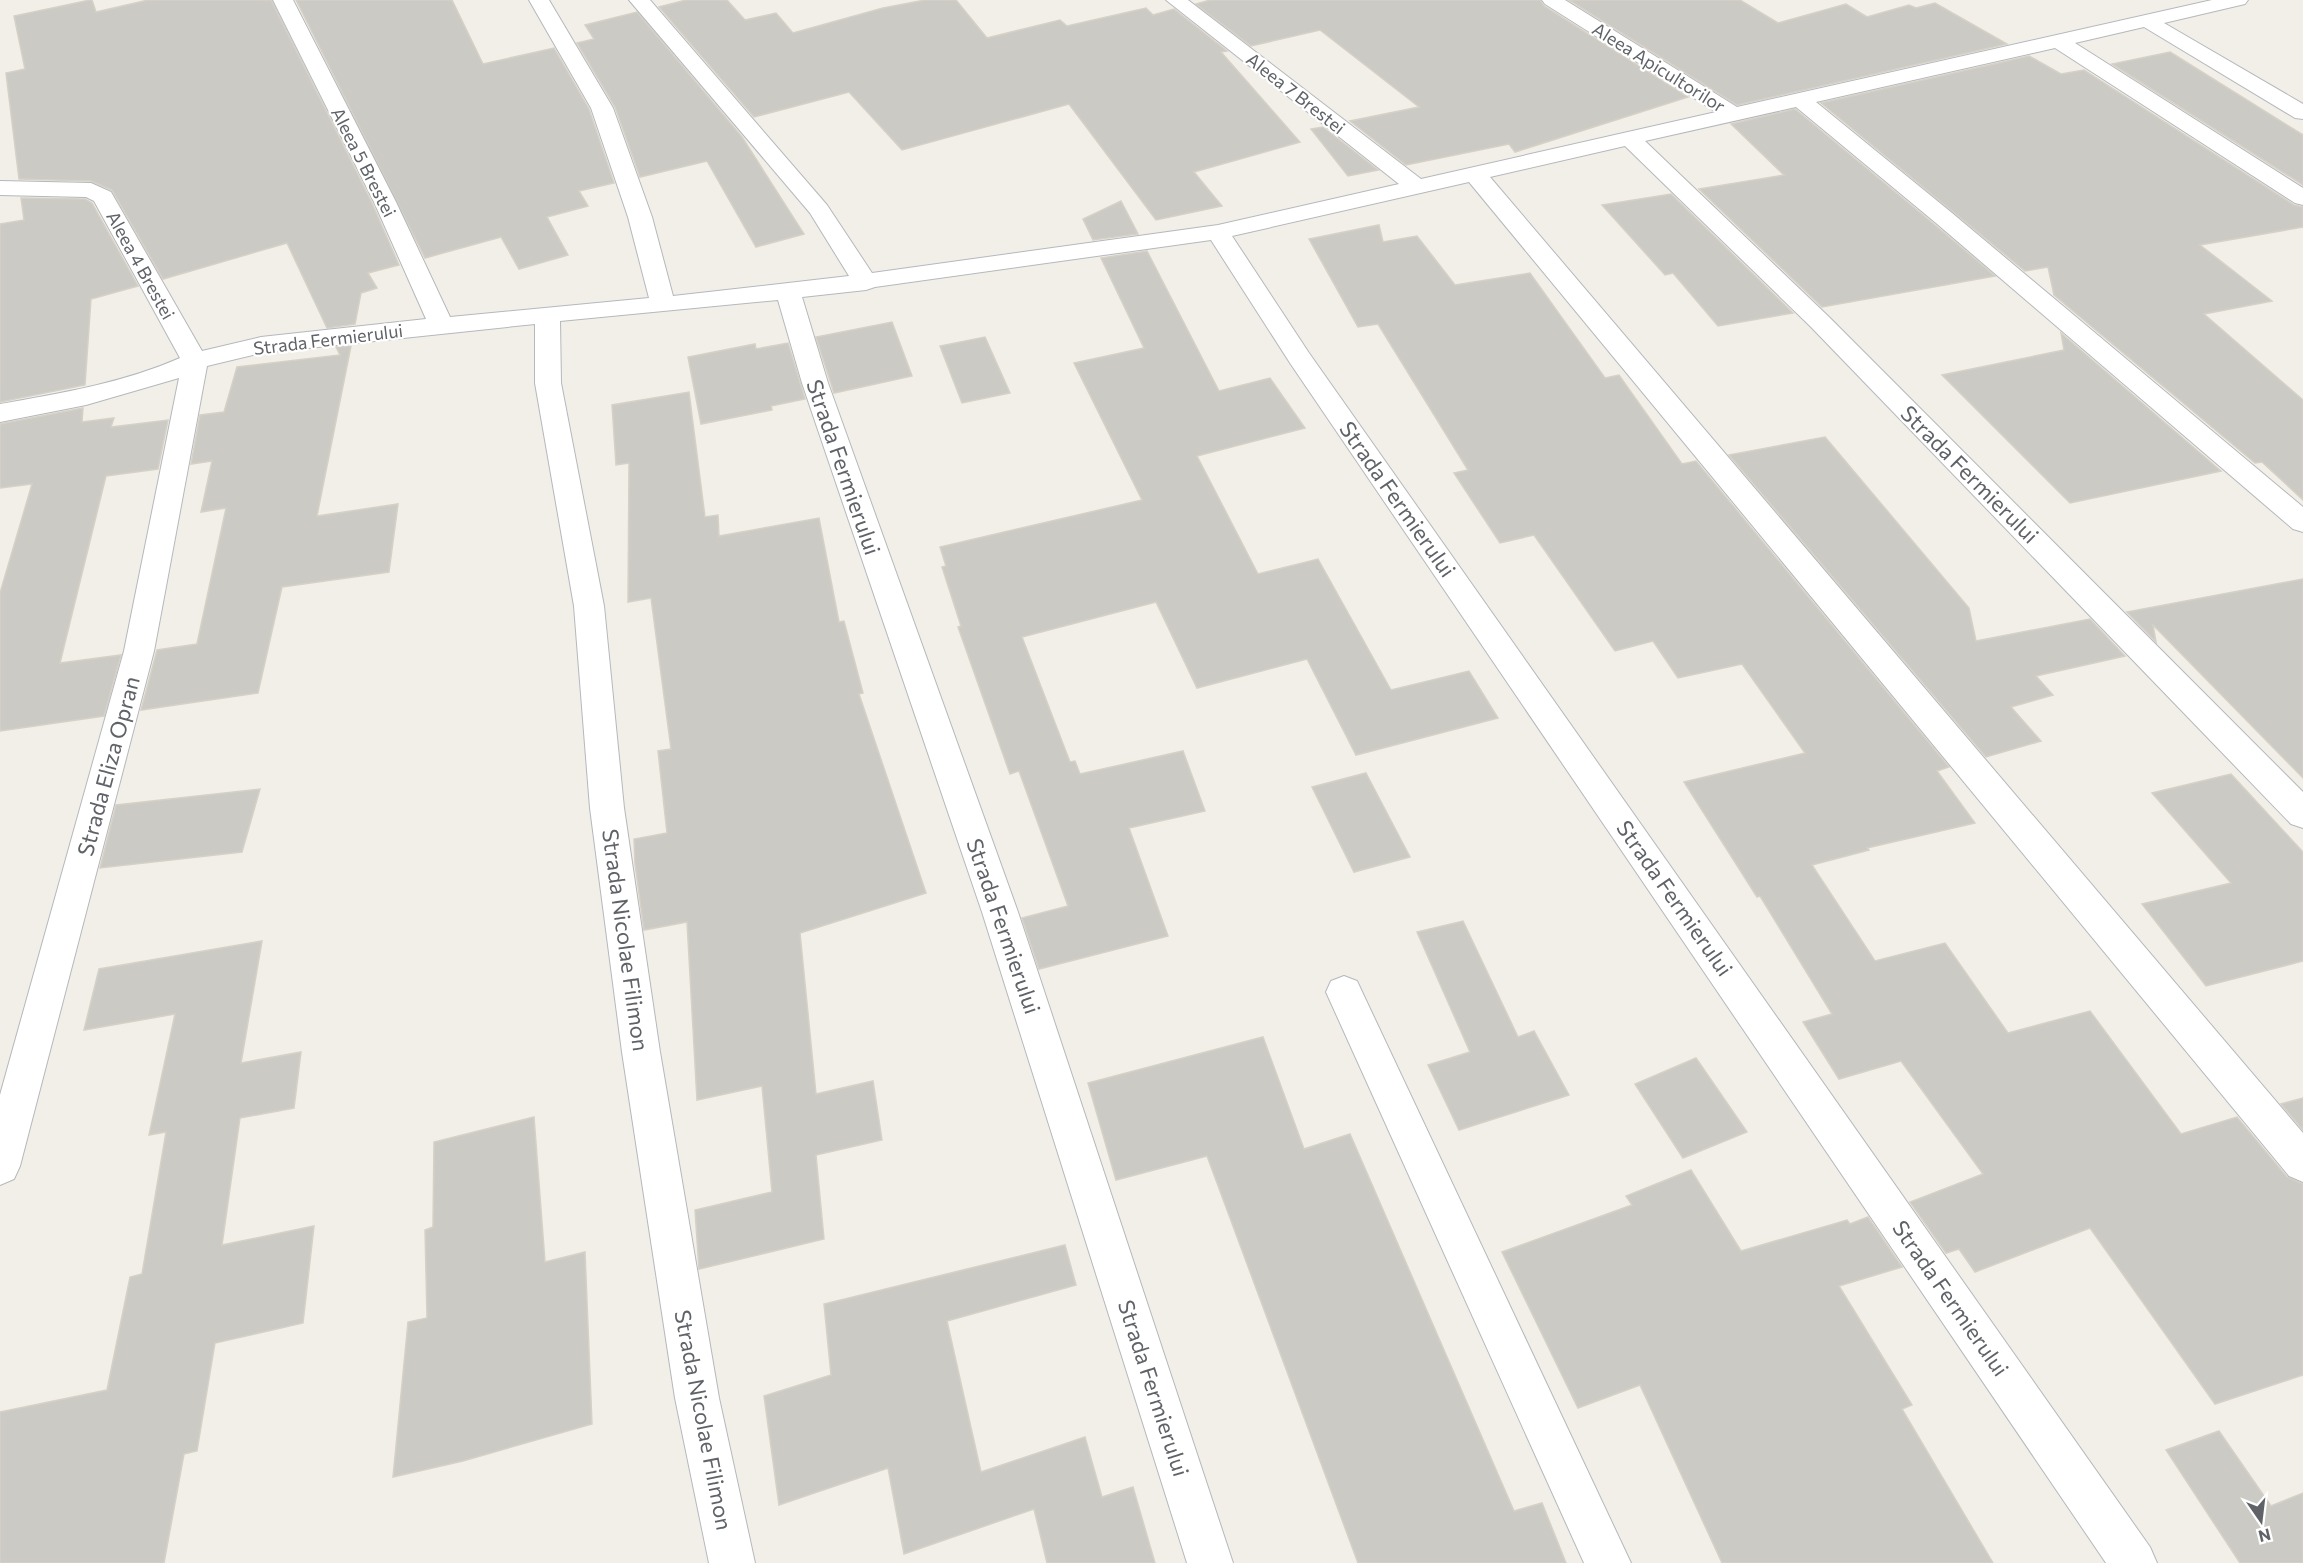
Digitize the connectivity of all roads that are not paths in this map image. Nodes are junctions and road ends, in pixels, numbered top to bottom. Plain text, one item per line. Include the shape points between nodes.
1 (283, 0) edge
2 (539, 0) edge
3 (639, 0) edge
4 (1176, 0) edge
5 (1552, 0) edge
6 (2238, 0) edge
7 (2147, 21) junction
8 (2060, 42) junction
9 (1800, 100) junction
10 (2303, 113) edge
11 (1736, 116) junction
12 (1631, 140) junction
13 (1475, 174) junction
14 (1416, 186) junction
15 (0, 188) edge
16 (2303, 198) edge
17 (1218, 231) junction
18 (866, 283) junction
19 (788, 292) junction
20 (663, 305) junction
21 (548, 315) junction
22 (441, 325) junction
23 (195, 361) junction
24 (0, 413) edge
25 (2303, 522) edge
26 (2303, 814) edge
27 (1344, 992) dead end
28 (2303, 1163) edge
29 (0, 1166) edge
30 (732, 1563) edge
31 (1210, 1563) edge
32 (1608, 1563) edge
33 (2134, 1563) edge

1 - 22 street, Aleea 5 Brestei via 385,202
2 - 20 street via 602,108 640,217
3 - 18 street via 819,210
4 - 14 street, Aleea 7 Brestei
5 - 11 street, Aleea Apicultorilor
6 - 7 street, Strada Fermierului
7 - 8 street, Strada Fermierului
7 - 10 street
8 - 9 street, Strada Fermierului
8 - 16 street
9 - 11 street, Strada Fermierului
9 - 25 street
11 - 12 street, Strada Fermierului
12 - 13 street, Strada Fermierului
12 - 26 street, Strada Fermierului via 1837,339
13 - 14 street, Strada Fermierului
13 - 28 street
14 - 17 street, Strada Fermierului
15 - 23 street, Aleea 4 Brestei via 91,190 103,197
17 - 18 street, Strada Fermierului
17 - 33 street, Strada Fermierului via 1299,357
18 - 19 street, Strada Fermierului
19 - 20 street, Strada Fermierului
19 - 31 street, Strada Fermierului via 815,383 1000,912
20 - 21 street, Strada Fermierului
21 - 22 street, Strada Fermierului
21 - 30 street, Strada Nicolae Filimon via 548,383 589,606 607,808 641,1052 697,1398
22 - 23 street, Strada Fermierului via 261,345
23 - 24 street, Strada Fermierului via 159,377 86,397
23 - 29 street, Strada Eliza Opran via 139,651
27 - 32 street

